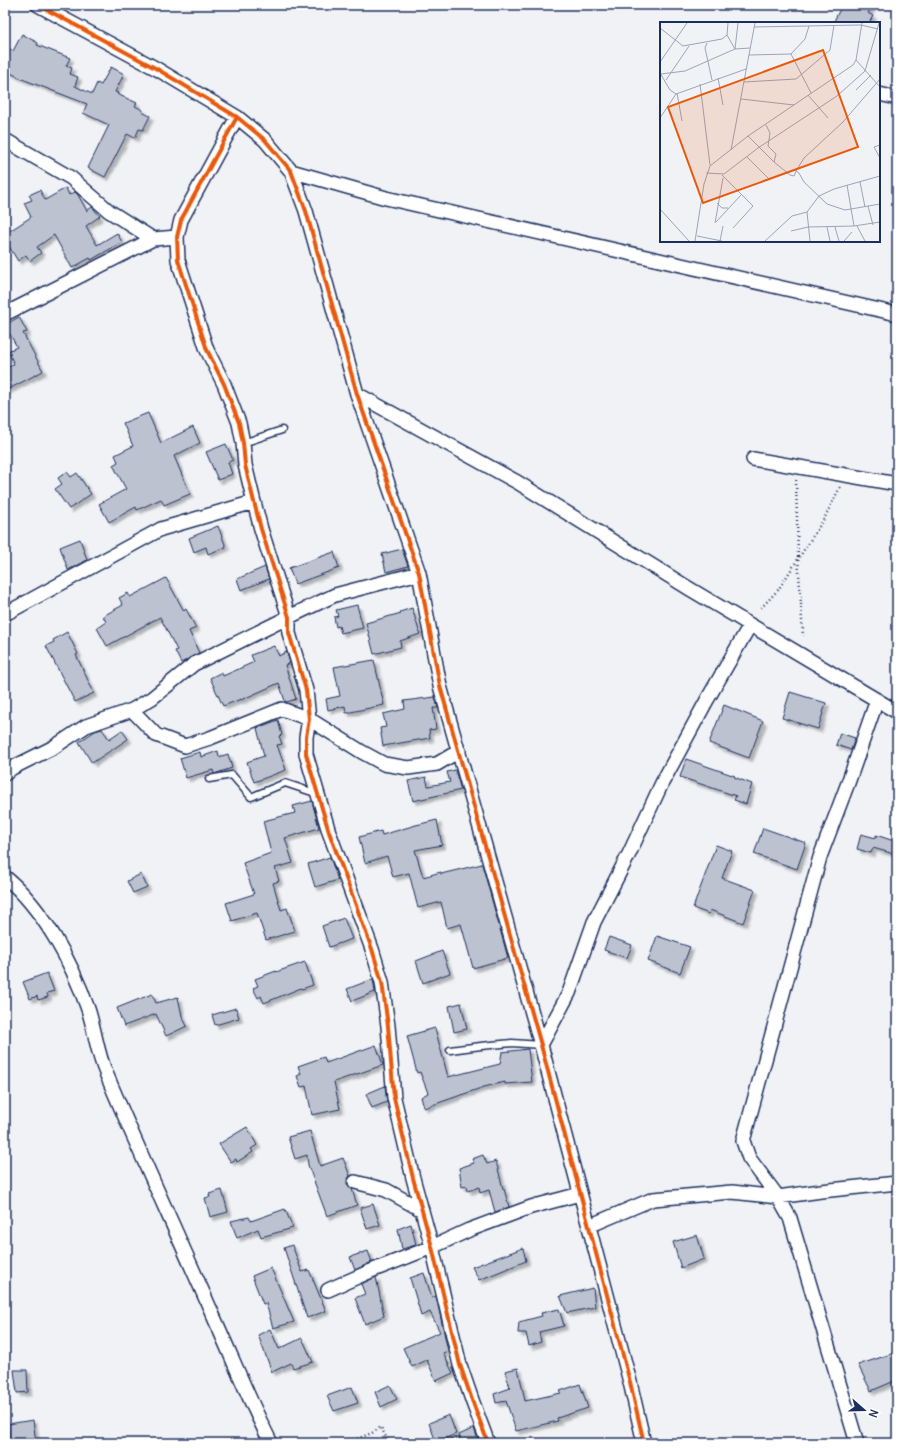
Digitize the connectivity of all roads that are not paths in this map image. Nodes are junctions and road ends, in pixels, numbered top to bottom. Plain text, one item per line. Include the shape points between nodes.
1 (38, 5) edge
2 (880, 94) edge
3 (897, 98) edge
4 (237, 117) junction
5 (5, 140) edge
6 (291, 171) junction
7 (177, 237) junction
8 (153, 239) junction
9 (5, 314) edge
10 (897, 314) edge
11 (357, 394) junction
12 (282, 430) dead end
13 (243, 443) junction
14 (753, 459) dead end
15 (897, 484) edge
16 (254, 502) junction
17 (418, 573) junction
18 (5, 614) edge
19 (289, 616) junction
20 (750, 625) junction
21 (877, 700) junction
22 (132, 710) junction
23 (897, 712) edge
24 (309, 719) junction
25 (459, 751) junction
26 (5, 774) edge
27 (209, 779) dead end
28 (318, 794) junction
29 (5, 877) edge
30 (541, 1045) junction
31 (450, 1050) dead end
32 (355, 1182) dead end
33 (897, 1183) edge
34 (580, 1194) junction
35 (778, 1197) junction
36 (422, 1210) junction
37 (589, 1226) junction
38 (432, 1247) junction
39 (328, 1290) dead end
40 (271, 1443) edge
41 (488, 1443) edge
42 (644, 1443) edge
43 (857, 1443) edge

1 - 4 street via 157,69
2 - 3 street
4 - 6 street via 265,140
4 - 7 street via 181,220
5 - 8 street via 71,178 109,211
6 - 10 street via 386,198
6 - 11 street via 306,211
7 - 8 street
7 - 13 street via 178,260 207,350 239,423
8 - 9 street
11 - 17 street
11 - 20 street via 517,482
12 - 13 lane
13 - 16 street via 245,465
14 - 15 street
16 - 18 street via 161,529
16 - 19 street
17 - 19 street via 335,595
17 - 25 street via 440,686
19 - 22 street via 194,664 152,698
19 - 24 street via 289,633 306,690
20 - 21 street
20 - 30 street via 662,783 594,922 569,993
21 - 23 street
21 - 35 street via 820,858 743,1140 749,1158
22 - 24 street via 156,735 185,746 282,709
22 - 26 street via 86,726
24 - 25 street via 384,764 408,768 437,764
24 - 28 street via 306,754
25 - 30 street
27 - 28 lane via 232,775 250,796 285,783
28 - 36 street via 382,982 394,1098
29 - 40 street via 15,885 49,927 70,966 88,1009 105,1071 250,1401
30 - 31 lane via 512,1043
30 - 34 street
32 - 36 street via 386,1190
33 - 35 street
34 - 37 street
34 - 38 street via 531,1207
35 - 37 street via 732,1192 653,1200
35 - 43 street via 790,1218
36 - 38 street
37 - 42 street
38 - 39 street
38 - 41 street via 460,1365

